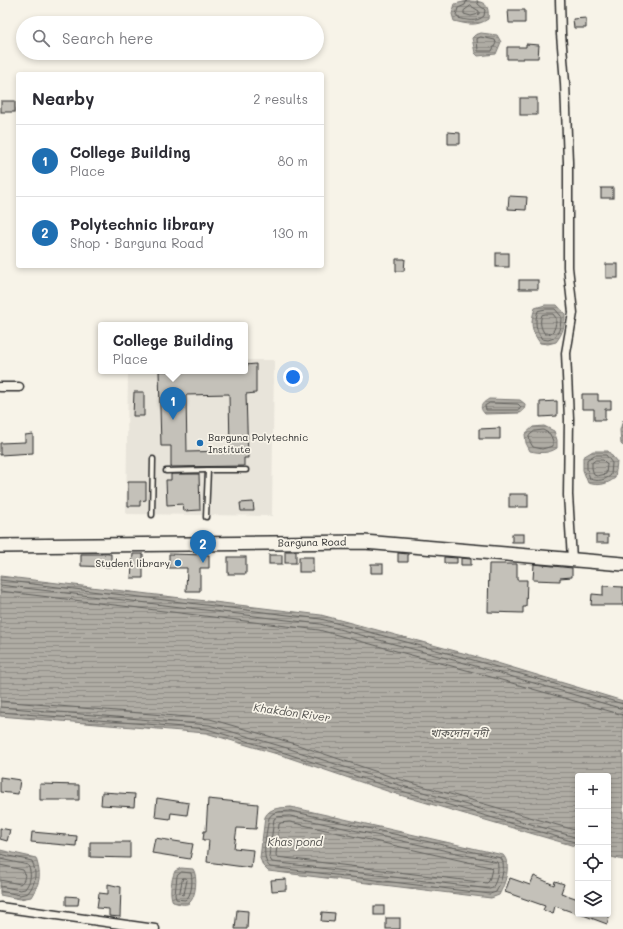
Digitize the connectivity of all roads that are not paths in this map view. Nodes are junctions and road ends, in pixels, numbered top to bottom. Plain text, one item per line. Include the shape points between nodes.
1 (560, 0) edge
2 (0, 387) edge
3 (19, 387) dead end
4 (153, 459) dead end
5 (208, 470) junction
6 (246, 470) dead end
7 (166, 471) dead end
8 (152, 515) dead end
9 (206, 517) dead end
10 (0, 546) edge
11 (572, 559) junction
12 (623, 564) edge
13 (0, 907) edge
14 (155, 929) edge

1 - 11 street via 565,83 568,267 573,313 566,353 569,419 568,495
2 - 3 street
4 - 8 lane
5 - 6 lane
5 - 7 lane
5 - 9 lane
10 - 11 main road, Barguna Road via 364,542
11 - 12 main road, Barguna Road
13 - 14 street

